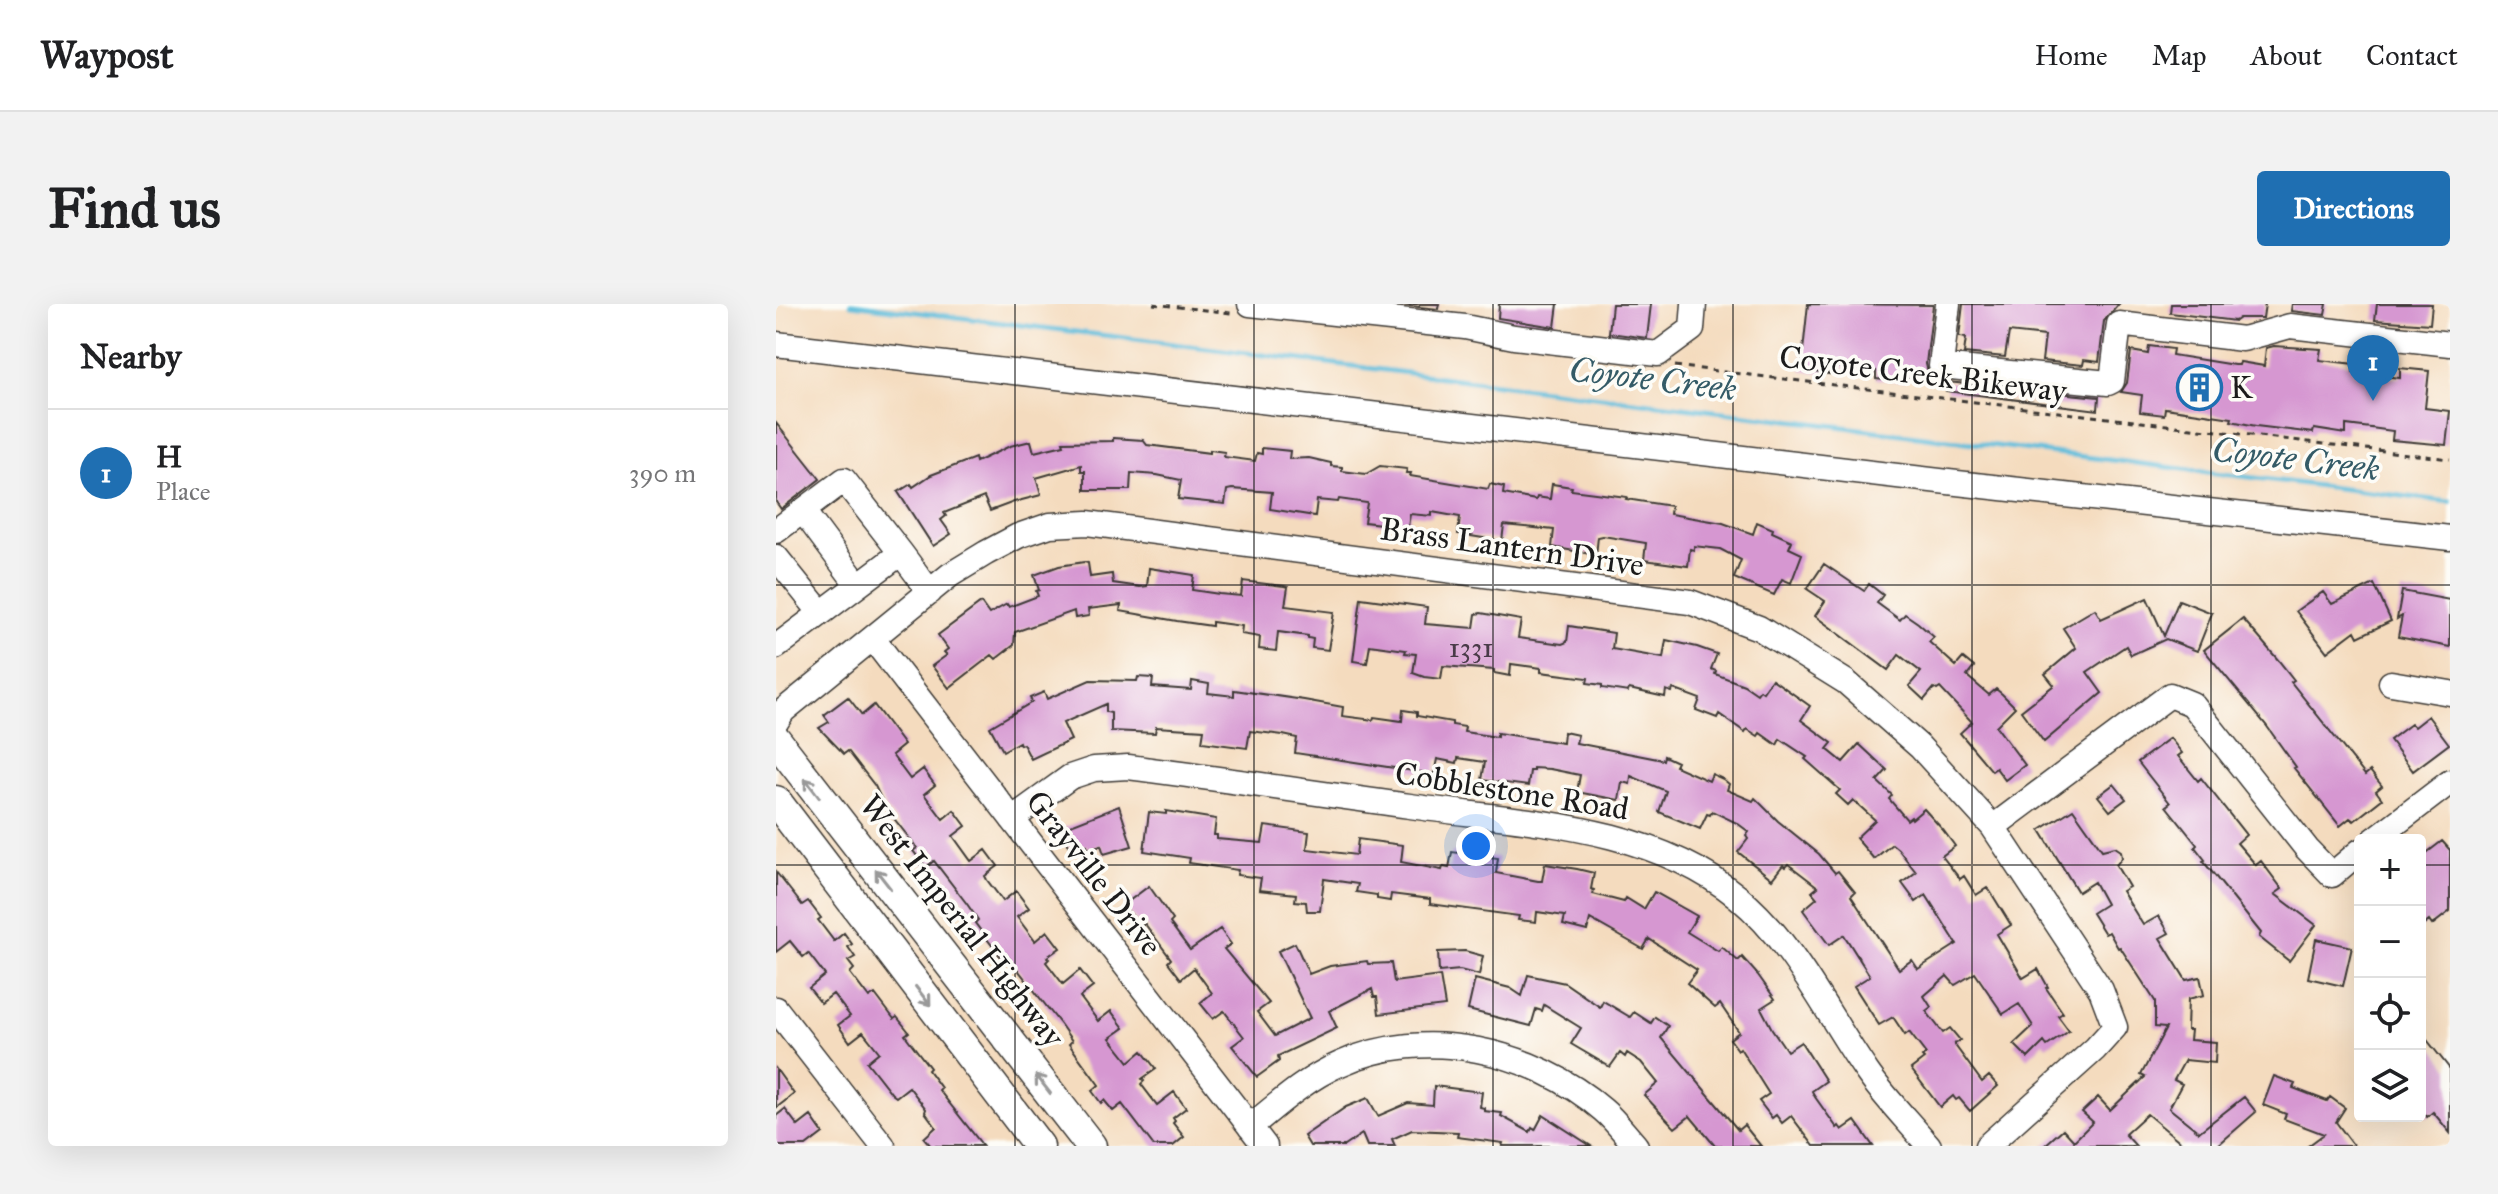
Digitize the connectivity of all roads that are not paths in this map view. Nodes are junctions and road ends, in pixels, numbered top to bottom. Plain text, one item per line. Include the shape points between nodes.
1 (1694, 304) edge
2 (1948, 304) edge
3 (1241, 309) edge
4 (1466, 316) edge
5 (776, 344) edge
6 (2450, 344) edge
7 (803, 511) junction
8 (776, 531) edge
9 (2450, 538) edge
10 (901, 553) junction
11 (776, 557) edge
12 (858, 585) junction
13 (930, 592) junction
14 (821, 613) junction
15 (873, 639) junction
16 (776, 647) edge
17 (2391, 683) dead end
18 (2450, 693) edge
19 (776, 722) edge
20 (776, 740) edge
21 (2450, 782) edge
22 (776, 801) edge
23 (1012, 819) junction
24 (1993, 827) junction
25 (2382, 834) edge
26 (2354, 856) edge
27 (776, 1009) edge
28 (1258, 1136) edge
29 (883, 1146) edge
30 (1039, 1146) edge
31 (1091, 1146) edge
32 (1636, 1146) edge
33 (1929, 1146) edge
34 (1987, 1146) edge

1 - 4 street via 1692,329 1658,354 1514,337
2 - 6 street via 1941,366 2102,383 2112,381 2119,324 2243,339 2290,326
3 - 4 street
5 - 9 street
7 - 8 street
7 - 10 street via 844,480
7 - 12 street
10 - 12 street
10 - 13 street
11 - 14 street
12 - 14 street
13 - 15 street, Brass Lantern Drive
13 - 24 street, Brass Lantern Drive via 1018,536 1050,525 1087,523 1690,602 1759,628 1846,682 1920,747
14 - 16 street
15 - 19 street, Brass Lantern Drive
15 - 23 street, Grayville Drive
17 - 18 street
31 -> 20 main road, West Imperial Highway
21 - 25 street
22 -> 30 main road
23 - 28 street, Grayville Drive
23 - 33 street, Cobblestone Road via 1070,777 1128,767 1540,822 1648,848 1737,897 1778,935 1869,1075
24 - 26 street via 2170,695 2192,704 2332,875
24 - 34 street, Brass Lantern Drive via 2101,990 2115,1027
27 - 29 street
28 - 32 street via 1301,1087 1339,1064 1377,1051 1464,1047 1521,1061 1568,1085 1604,1110

